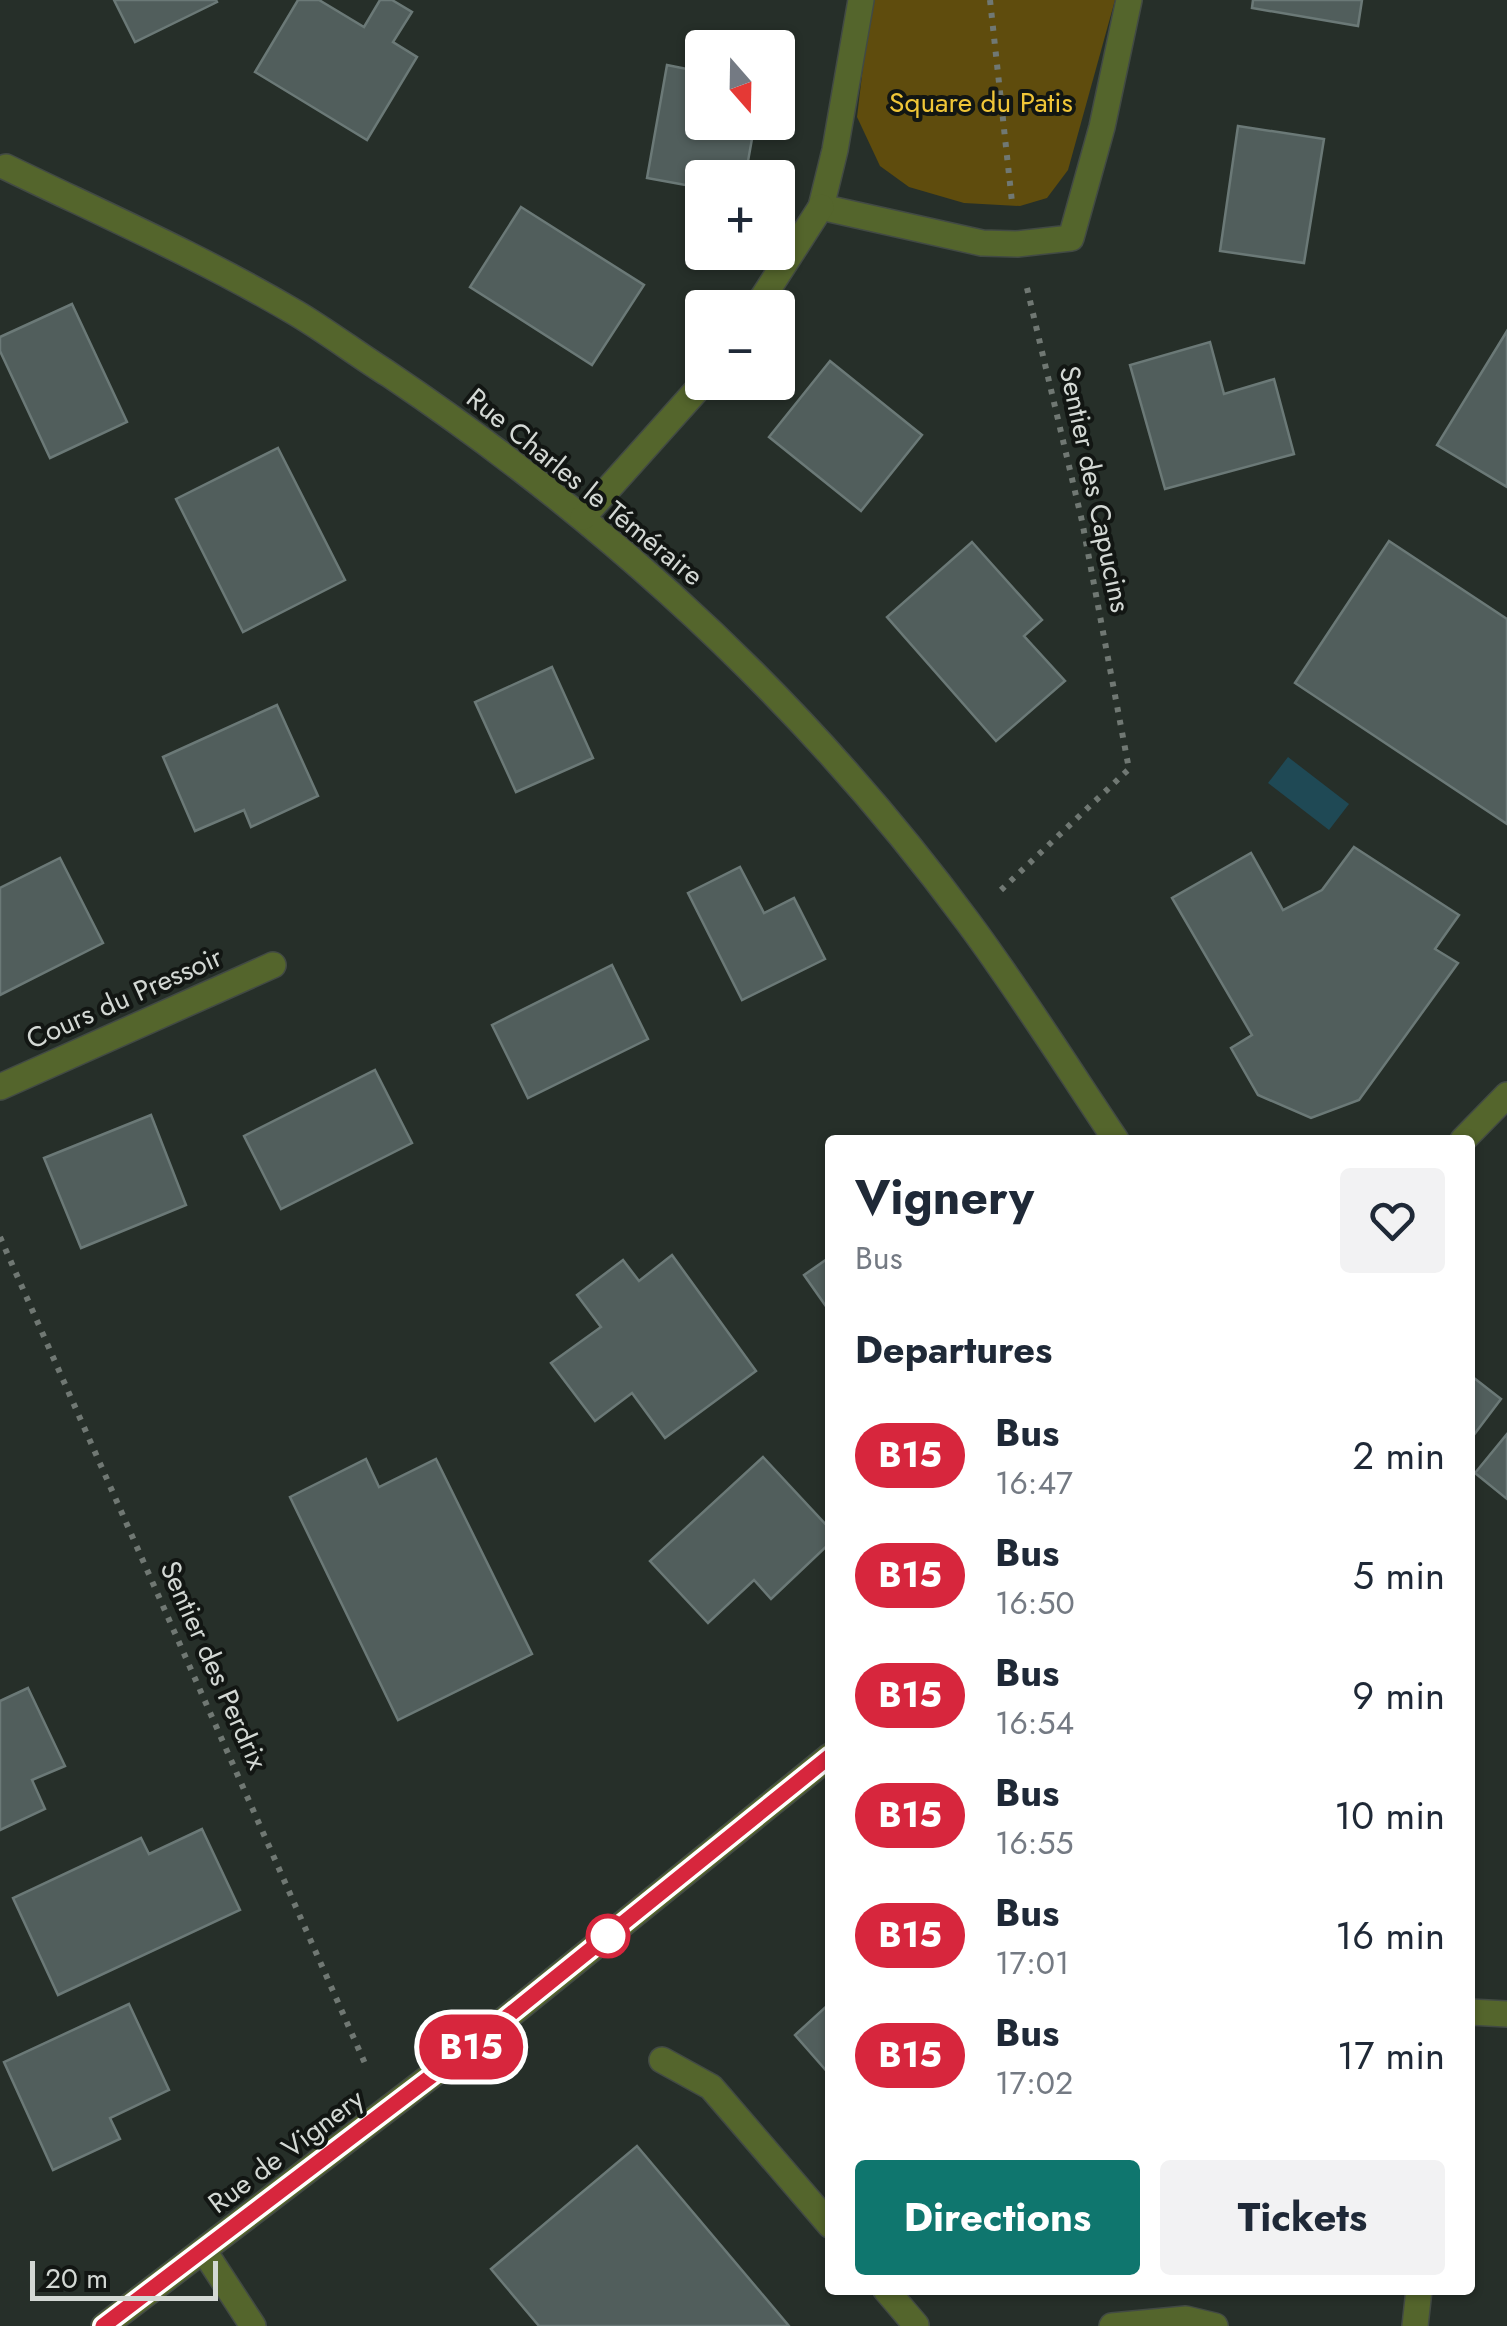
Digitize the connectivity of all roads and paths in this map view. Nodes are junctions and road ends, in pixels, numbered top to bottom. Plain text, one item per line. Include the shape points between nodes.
1 (860, 0) edge
2 (990, 0) edge
3 (1128, 0) edge
4 (2, 164) edge
5 (821, 208) junction
6 (1017, 244) junction
7 (768, 290) edge
8 (688, 400) edge
9 (583, 517) junction
10 (968, 922) junction
11 (273, 964) dead end
12 (0, 1087) edge
13 (1507, 1095) edge
14 (1113, 1135) edge
15 (1467, 1135) edge
16 (0, 1237) edge
17 (825, 1760) edge
18 (1475, 2012) edge
19 (1507, 2014) edge
20 (662, 2060) dead end
21 (387, 2112) junction
22 (825, 2219) edge
23 (204, 2251) junction
24 (890, 2295) edge
25 (1418, 2295) edge
26 (916, 2325) edge
27 (104, 2326) edge
28 (253, 2326) edge
29 (1112, 2326) edge
30 (1215, 2326) edge
31 (1414, 2326) edge

1 - 5 street
2 - 6 path, Sentier des Capucins
3 - 6 street via 1070,238
4 - 9 street, Rue Charles le Téméraire via 297,314 444,412
5 - 6 street
5 - 7 street
6 - 10 path, Sentier des Capucins via 1082,520 1129,769
8 - 9 street
9 - 10 street, Rue Charles le Téméraire via 786,706
10 - 14 street, Rue Charles le Téméraire
11 - 12 street, Cours du Pressoir
13 - 15 street
16 - 21 path, Sentier des Perdrix
17 - 21 street, Rue de Vignery
18 - 19 street
20 - 22 street via 711,2087
21 - 23 street, Rue de Vignery
23 - 27 street, Rue de Vignery
23 - 28 street
24 - 26 street
25 - 31 street
29 - 30 street via 1186,2319

